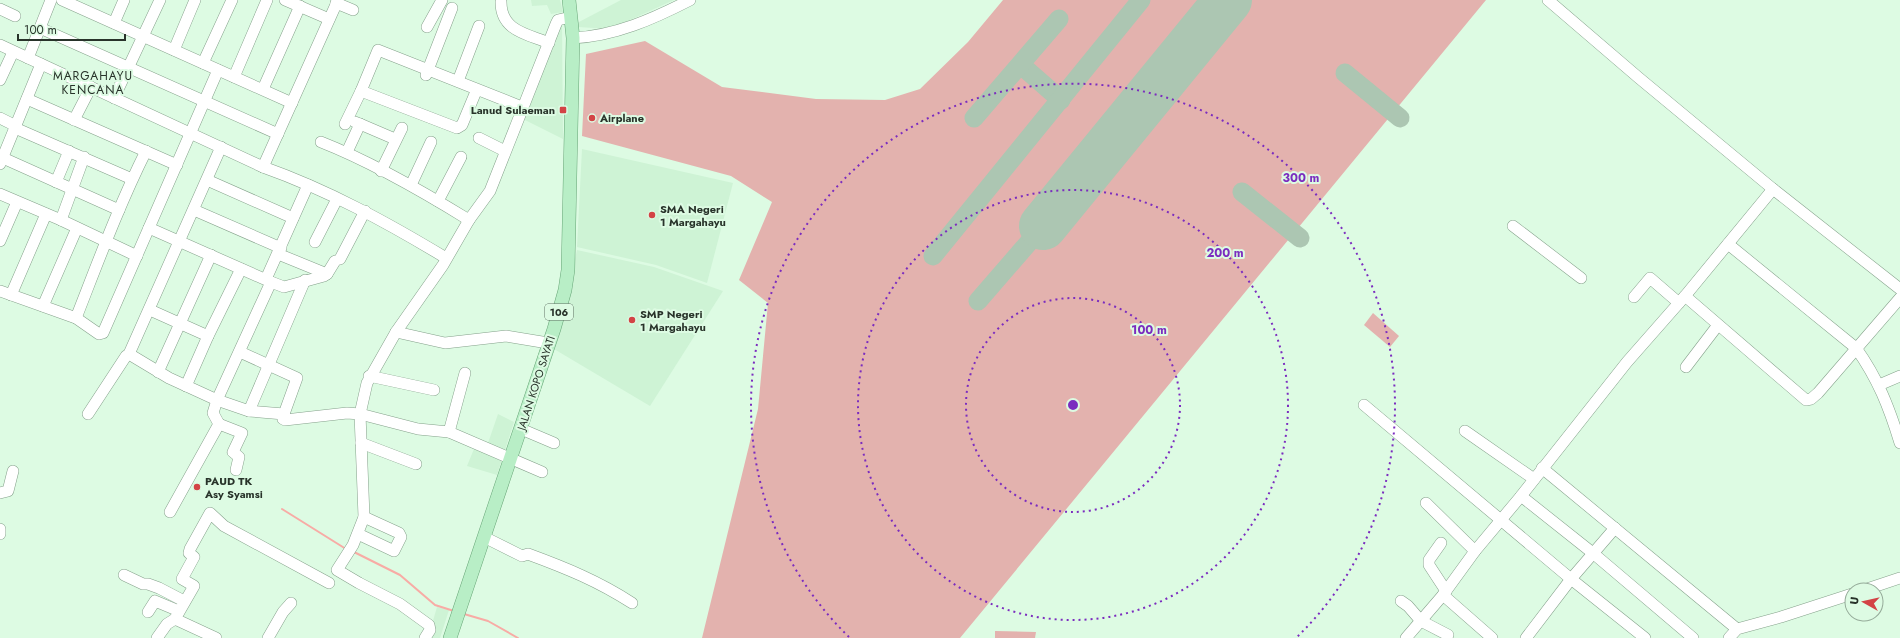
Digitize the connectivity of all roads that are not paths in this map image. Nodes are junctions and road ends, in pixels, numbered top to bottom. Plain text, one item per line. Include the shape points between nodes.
1 (51, 0) edge
2 (62, 0) edge
3 (124, 0) edge
4 (160, 0) edge
5 (195, 0) edge
6 (232, 0) edge
7 (267, 0) edge
8 (286, 0) edge
9 (442, 0) edge
10 (569, 0) edge
11 (690, 0) edge
12 (1548, 0) edge
13 (337, 2) edge
14 (501, 2) dead end
15 (83, 4) edge
16 (670, 5) edge
17 (300, 6) junction
18 (452, 8) dead end
19 (0, 9) edge
20 (353, 10) dead end
21 (15, 16) dead end
22 (571, 17) junction
23 (329, 19) junction
24 (114, 23) junction
25 (479, 26) dead end
26 (427, 27) dead end
27 (40, 28) junction
28 (143, 37) junction
29 (573, 38) junction
30 (549, 43) junction
31 (0, 45) edge
32 (174, 50) junction
33 (13, 52) junction
34 (28, 58) junction
35 (203, 63) junction
36 (41, 64) junction
37 (129, 66) junction
38 (218, 70) junction
39 (427, 72) junction
40 (234, 77) junction
41 (0, 80) edge
42 (458, 80) junction
43 (91, 87) junction
44 (262, 89) junction
45 (361, 92) junction
46 (476, 92) junction
47 (114, 98) junction
48 (27, 99) junction
49 (204, 100) junction
50 (292, 103) junction
51 (521, 109) junction
52 (0, 118) edge
53 (74, 120) junction
54 (353, 123) junction
55 (15, 127) junction
56 (402, 128) dead end
57 (190, 133) junction
58 (278, 134) junction
59 (478, 138) dead end
60 (395, 139) junction
61 (320, 142) dead end
62 (431, 142) dead end
63 (221, 148) junction
64 (505, 150) junction
65 (69, 151) junction
66 (146, 151) junction
67 (347, 152) junction
68 (461, 156) dead end
69 (84, 157) junction
70 (1, 161) edge
71 (177, 165) junction
72 (264, 167) junction
73 (381, 171) junction
74 (132, 179) junction
75 (207, 180) junction
76 (56, 182) junction
77 (308, 185) junction
78 (411, 185) junction
79 (72, 189) junction
80 (1773, 189) junction
81 (0, 194) edge
82 (337, 199) junction
83 (438, 201) junction
84 (17, 202) junction
85 (119, 210) junction
86 (194, 210) junction
87 (365, 211) junction
88 (46, 214) junction
89 (293, 218) junction
90 (60, 220) junction
91 (469, 220) junction
92 (1513, 226) dead end
93 (77, 228) junction
94 (149, 228) junction
95 (0, 241) edge
96 (106, 241) junction
97 (180, 241) junction
98 (315, 242) dead end
99 (1728, 244) junction
100 (280, 251) junction
101 (211, 255) junction
102 (137, 256) junction
103 (446, 258) junction
104 (241, 269) junction
105 (327, 274) junction
106 (1581, 278) dead end
107 (268, 280) junction
108 (305, 280) junction
109 (284, 287) junction
110 (1900, 289) edge
111 (5, 293) edge
112 (299, 295) junction
113 (1634, 297) dead end
114 (1900, 298) edge
115 (1682, 299) junction
116 (43, 306) junction
117 (150, 310) junction
118 (76, 318) junction
119 (179, 323) junction
120 (1718, 325) junction
121 (396, 332) junction
122 (208, 336) junction
123 (548, 343) junction
124 (1856, 348) junction
125 (240, 352) junction
126 (128, 355) junction
127 (270, 365) junction
128 (1686, 367) dead end
129 (158, 372) junction
130 (465, 373) dead end
131 (369, 376) junction
132 (1900, 376) edge
133 (1879, 385) junction
134 (186, 386) junction
135 (434, 390) dead end
136 (217, 400) junction
137 (1364, 405) dead end
138 (249, 411) junction
139 (88, 414) dead end
140 (360, 414) junction
141 (284, 416) junction
142 (219, 424) junction
143 (521, 429) junction
144 (1465, 431) dead end
145 (449, 432) junction
146 (554, 443) dead end
147 (1900, 443) edge
148 (361, 444) junction
149 (510, 459) junction
150 (416, 464) dead end
151 (1542, 468) junction
152 (236, 470) dead end
153 (13, 471) dead end
154 (542, 472) dead end
155 (1534, 479) junction
156 (0, 493) edge
157 (1521, 496) junction
158 (1426, 503) dead end
159 (170, 512) dead end
160 (364, 517) junction
161 (1501, 521) junction
162 (1615, 528) junction
163 (0, 529) edge
164 (0, 534) edge
165 (358, 534) junction
166 (484, 537) junction
167 (1441, 543) dead end
168 (1475, 551) junction
169 (1594, 554) junction
170 (124, 574) dead end
171 (1900, 578) edge
172 (1571, 579) junction
173 (329, 583) dead end
174 (1884, 583) edge
175 (1445, 593) junction
176 (1844, 597) edge
177 (1401, 600) dead end
178 (291, 603) dead end
179 (632, 603) dead end
180 (180, 610) junction
181 (148, 612) dead end
182 (1420, 620) junction
183 (1737, 629) junction
184 (1448, 635) dead end
185 (1487, 636) edge
186 (157, 638) edge
187 (216, 638) edge
188 (268, 638) edge
189 (425, 638) edge
190 (450, 638) edge
191 (1406, 638) edge
192 (1526, 638) edge
193 (1645, 638) edge
194 (1693, 638) edge
195 (1729, 638) edge

1 - 27 street
2 - 15 street
3 - 24 street
4 - 28 street
5 - 32 street
6 - 35 street
7 - 40 street
8 - 17 street
9 - 26 street
10 - 22 main road, JALAN KOPO SAYATI / 106
11 - 16 street
12 - 80 street
13 - 20 street
13 - 23 street
14 - 30 street via 503,16 510,26
15 - 24 street
16 - 29 street via 612,33
17 - 23 street
17 - 44 street
18 - 39 street
19 - 21 street
22 - 29 main road, JALAN KOPO SAYATI / 106
22 - 30 street via 558,20
23 - 50 street
24 - 28 street
25 - 42 street
27 - 34 street
27 - 37 street
28 - 32 street
28 - 37 street
29 - 123 main road, JALAN KOPO SAYATI / 106 via 568,270 564,296
30 - 51 street
31 - 33 street
32 - 35 street
33 - 34 street
33 - 41 street
34 - 36 street
35 - 38 street
36 - 43 street
36 - 48 street
37 - 47 street
37 - 49 street
38 - 40 street
38 - 49 street
39 - 42 street
39 - 45 street via 377,53
39 - 46 street
40 - 44 street
42 - 46 street
43 - 47 street
43 - 53 street
44 - 50 street
45 - 46 street via 457,128 462,125
45 - 54 street
46 - 51 street
47 - 57 street
48 - 53 street
48 - 55 street
49 - 57 street
49 - 58 street
50 - 58 street
51 - 64 street
52 - 55 street
53 - 66 street
54 - 60 street
54 - 67 street
55 - 65 street
55 - 70 street
56 - 60 street
57 - 63 street
57 - 71 street
58 - 72 street
59 - 64 street
60 - 73 street
61 - 67 street
62 - 78 street
63 - 72 street
63 - 75 street
64 - 91 street via 490,191
65 - 69 street
65 - 76 street
66 - 71 street
66 - 74 street
67 - 73 street
68 - 83 street
69 - 74 street
69 - 79 street
70 - 76 street
71 - 94 street
72 - 77 street
73 - 78 street
74 - 85 street
75 - 86 street
75 - 89 street
76 - 79 street
77 - 82 street
77 - 89 street
78 - 83 street
79 - 85 street
79 - 90 street
80 - 99 street
80 - 110 street
81 - 84 street
82 - 87 street
82 - 98 street
83 - 91 street
84 - 88 street
84 - 95 street
85 - 96 street
86 - 97 street
86 - 100 street
87 - 103 street
87 - 105 street via 338,260
88 - 90 street
88 - 111 street
89 - 100 street
90 - 93 street
91 - 103 street
92 - 106 street
93 - 96 street
93 - 116 street
94 - 97 street
94 - 102 street
96 - 102 street
96 - 118 street
97 - 101 street
97 - 117 street
99 - 115 street
99 - 124 street
100 - 105 street
100 - 107 street
101 - 104 street
101 - 119 street
102 - 118 street via 102,333 99,334
103 - 121 street
104 - 107 street
104 - 122 street
105 - 108 street
107 - 109 street
107 - 125 street
108 - 109 street
108 - 112 street
109 - 112 street
111 - 116 street
112 - 127 street
113 - 115 street via 1650,278
114 - 124 street
115 - 120 street
115 - 151 street via 1626,362
116 - 118 street
117 - 119 street
117 - 126 street
119 - 122 street
119 - 129 street
120 - 124 street via 1806,400 1818,393
120 - 128 street
121 - 123 street via 445,343 500,336
121 - 131 street
122 - 134 street
123 - 143 main road, JALAN KOPO SAYATI / 106
124 - 133 street
125 - 127 street
125 - 136 street
126 - 129 street
126 - 139 street
127 - 138 street
127 - 141 street via 297,378
129 - 134 street
130 - 145 street
131 - 135 street
131 - 140 street
132 - 133 street
133 - 147 street
134 - 136 street
136 - 138 street
136 - 142 street via 213,413
137 - 161 street
138 - 141 street
140 - 141 street via 298,420 285,420
140 - 145 street via 418,429
140 - 148 street
142 - 152 street via 242,433 233,452 239,457
142 - 159 street
143 - 146 street
143 - 149 main road, JALAN KOPO SAYATI / 106
144 - 155 street
145 - 149 street
148 - 150 street
148 - 160 street
149 - 154 street
149 - 166 main road, JALAN KOPO SAYATI / 106
151 - 155 street
151 - 162 street
153 - 156 street via 8,491
155 - 157 street
157 - 161 street
157 - 169 street
158 - 168 street
160 - 165 street
160 - 165 street via 399,533 401,537 392,551
161 - 168 street
161 - 172 street
162 - 169 street
162 - 183 street
163 - 164 street
165 - 189 street via 338,571 400,604 430,625
166 - 179 street via 522,556 528,554 576,572
166 - 190 main road, JALAN KOPO SAYATI / 106
167 - 175 street via 1429,564
168 - 175 street
169 - 172 street
169 - 194 street
170 - 180 street via 143,584 159,588
171 - 174 street
172 - 192 street
172 - 193 street
173 - 180 street via 224,526 210,514 189,551 194,557 182,579 194,586
175 - 182 street
175 - 185 street
176 - 183 street
177 - 182 street
178 - 188 street
180 - 181 street via 155,601
180 - 186 street
180 - 187 street
182 - 184 street
182 - 191 street
183 - 195 street

